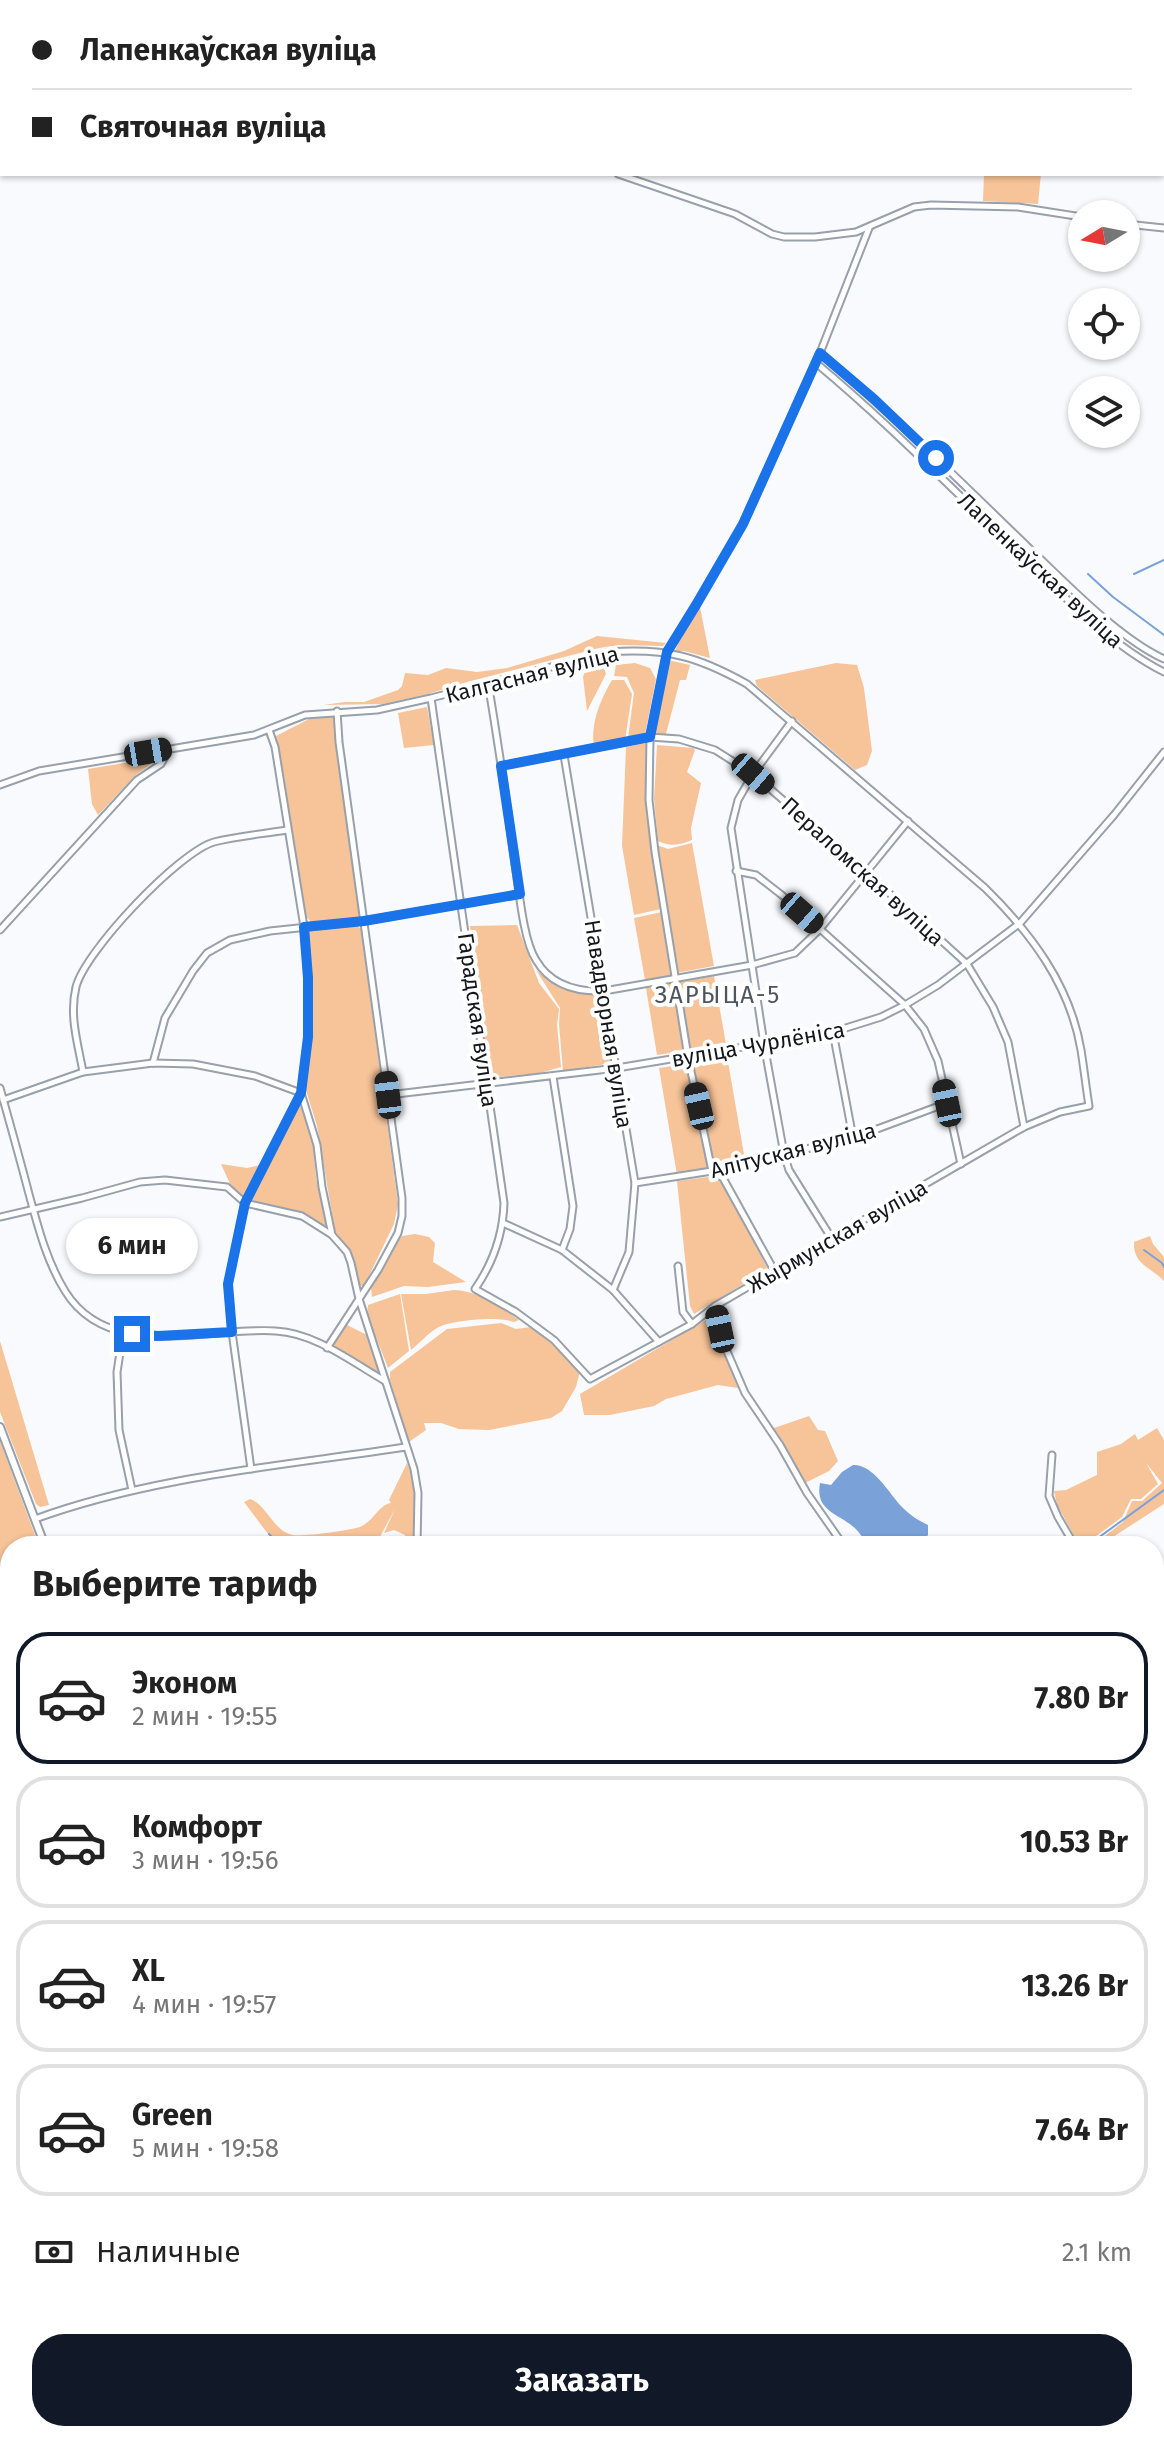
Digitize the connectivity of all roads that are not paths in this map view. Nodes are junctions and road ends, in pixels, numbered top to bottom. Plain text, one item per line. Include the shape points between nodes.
1 (624, 176) edge
2 (1068, 215) edge
3 (1140, 225) edge
4 (869, 228) junction
5 (1164, 228) edge
6 (820, 353) junction
7 (816, 363) junction
8 (667, 652) junction
9 (1164, 659) edge
10 (1164, 672) edge
11 (488, 682) junction
12 (431, 698) junction
13 (337, 711) junction
14 (792, 721) junction
15 (269, 730) junction
16 (650, 737) junction
17 (165, 749) junction
18 (1164, 752) edge
19 (564, 755) junction
20 (501, 766) junction
21 (753, 774) junction
22 (0, 785) edge
23 (908, 821) junction
24 (287, 830) junction
25 (736, 871) junction
26 (866, 872) junction
27 (520, 894) junction
28 (462, 904) junction
29 (364, 921) junction
30 (1020, 923) junction
31 (304, 927) junction
32 (820, 929) junction
33 (0, 930) edge
34 (967, 964) junction
35 (752, 965) junction
36 (674, 978) junction
37 (604, 991) junction
38 (905, 1005) junction
39 (833, 1032) junction
40 (764, 1044) junction
41 (688, 1057) junction
42 (153, 1063) junction
43 (617, 1068) junction
44 (83, 1072) junction
45 (553, 1077) junction
46 (486, 1084) junction
47 (0, 1088) edge
48 (301, 1093) junction
49 (388, 1095) junction
50 (3, 1100) junction
51 (947, 1103) junction
52 (1089, 1106) joint
53 (1024, 1127) junction
54 (853, 1138) junction
55 (784, 1154) junction
56 (961, 1164) junction
57 (712, 1171) junction
58 (635, 1183) junction
59 (245, 1203) junction
60 (33, 1209) junction
61 (0, 1217) edge
62 (503, 1223) junction
63 (332, 1235) junction
64 (832, 1239) junction
65 (562, 1250) junction
66 (678, 1266) dead end
67 (775, 1272) junction
68 (613, 1290) junction
69 (359, 1299) junction
70 (715, 1306) junction
71 (692, 1324) junction
72 (232, 1332) junction
73 (123, 1333) junction
74 (659, 1342) junction
75 (327, 1348) junction
76 (590, 1379) joint
77 (386, 1382) junction
78 (0, 1427) edge
79 (406, 1447) junction
80 (1052, 1455) dead end
81 (251, 1469) junction
82 (132, 1490) junction
83 (35, 1519) junction
84 (41, 1536) edge
85 (417, 1536) edge
86 (837, 1536) edge
87 (1069, 1536) edge

1 - 4 street via 735,214 784,237
2 - 4 street via 1018,207 931,205 914,207
3 - 5 street
4 - 6 street
6 - 7 street
6 - 9 street, Лапенкаўская вуліца via 1062,579 1130,638
7 - 8 street via 743,524
7 - 10 street, Лапенкаўская вуліца via 1051,584 1126,648
8 - 11 street, Калгасная вуліца via 609,652
8 - 14 street, Калгасная вуліца via 747,684
8 - 16 street
11 - 12 street, Калгасная вуліца
11 - 20 street
12 - 13 street, Калгасная вуліца via 377,710
12 - 28 street, Гарадская вуліца
13 - 15 street, Калгасная вуліца via 305,715
13 - 29 street
14 - 21 street
14 - 23 street, Калгасная вуліца
15 - 17 street, Калгасная вуліца
15 - 24 street
16 - 19 street, Пераломская вуліца
16 - 21 street, Пераломская вуліца via 715,750
16 - 36 street via 649,800
17 - 22 street, Калгасная вуліца via 39,771
17 - 33 street via 161,764 137,780
18 - 30 street, вуліца Чурлёніса
19 - 20 street, Пераломская вуліца
19 - 37 street, Навадворная вуліца
20 - 27 street
21 - 25 street via 738,800 731,828
21 - 26 street, Пераломская вуліца
23 - 26 street
23 - 30 street, Калгасная вуліца
24 - 31 street
24 - 44 street via 212,843 189,855 119,923 76,985 72,1017
25 - 32 street via 756,875
25 - 35 street
26 - 32 street
26 - 34 street, Пераломская вуліца
27 - 28 street
27 - 37 street via 531,951 544,972 570,988
28 - 29 street
28 - 46 street, Гарадская вуліца
29 - 31 street
29 - 49 street
30 - 34 street, вуліца Чурлёніса
30 - 52 street, Калгасная вуліца via 1061,987 1073,1017
31 - 42 street via 230,940 207,953 165,1018
31 - 48 street via 308,1037
32 - 35 street via 795,953
32 - 38 street
34 - 38 street, вуліца Чурлёніса
34 - 53 street, Пераломская вуліца via 1008,1042
35 - 36 street
35 - 40 street
36 - 37 street
36 - 41 street
37 - 43 street, Навадворная вуліца
38 - 39 street, вуліца Чурлёніса
38 - 51 street via 924,1029 938,1061
39 - 40 street, вуліца Чурлёніса
39 - 54 street
40 - 41 street, вуліца Чурлёніса
40 - 55 street
41 - 43 street, вуліца Чурлёніса
41 - 57 street
42 - 44 street
42 - 48 street via 193,1064 255,1076
43 - 45 street, вуліца Чурлёніса
43 - 58 street, Навадворная вуліца
44 - 50 street
45 - 46 street, вуліца Чурлёніса
45 - 65 street via 573,1206
46 - 49 street, вуліца Чурлёніса
46 - 62 street, Гарадская вуліца
47 - 50 street
48 - 59 street
48 - 63 street via 317,1145
49 - 69 street via 402,1216 398,1233
50 - 60 street
51 - 54 street, Алітуская вуліца
51 - 56 street
52 - 53 street, Жырмунская вуліца
53 - 56 street, Жырмунская вуліца
54 - 55 street, Алітуская вуліца
55 - 57 street, Алітуская вуліца
55 - 64 street
56 - 64 street, Жырмунская вуліца
57 - 58 street, Алітуская вуліца
57 - 67 street via 723,1178
58 - 68 street, Навадворная вуліца via 629,1252
59 - 60 street via 227,1187 165,1180
59 - 63 street via 302,1216
59 - 72 street via 228,1284
60 - 61 street
60 - 73 street via 66,1293 84,1313
62 - 65 street
62 - 76 street, Гарадская вуліца via 487,1271 475,1289 554,1340
63 - 69 street via 347,1252
64 - 67 street, Жырмунская вуліца
65 - 68 street
66 - 71 street via 683,1312
67 - 70 street, Жырмунская вуліца
68 - 74 street
69 - 75 street
69 - 77 street
70 - 71 street, Жырмунская вуліца
70 - 86 street via 745,1393
71 - 74 street, Жырмунская вуліца
72 - 73 street
72 - 75 street via 277,1331
72 - 81 street
73 - 82 street via 117,1372 119,1430
74 - 76 street, Жырмунская вуліца
75 - 77 street
77 - 79 street
78 - 83 street
79 - 81 street
79 - 85 street via 418,1493
80 - 87 street via 1049,1496
81 - 82 street
82 - 83 street
83 - 84 street

